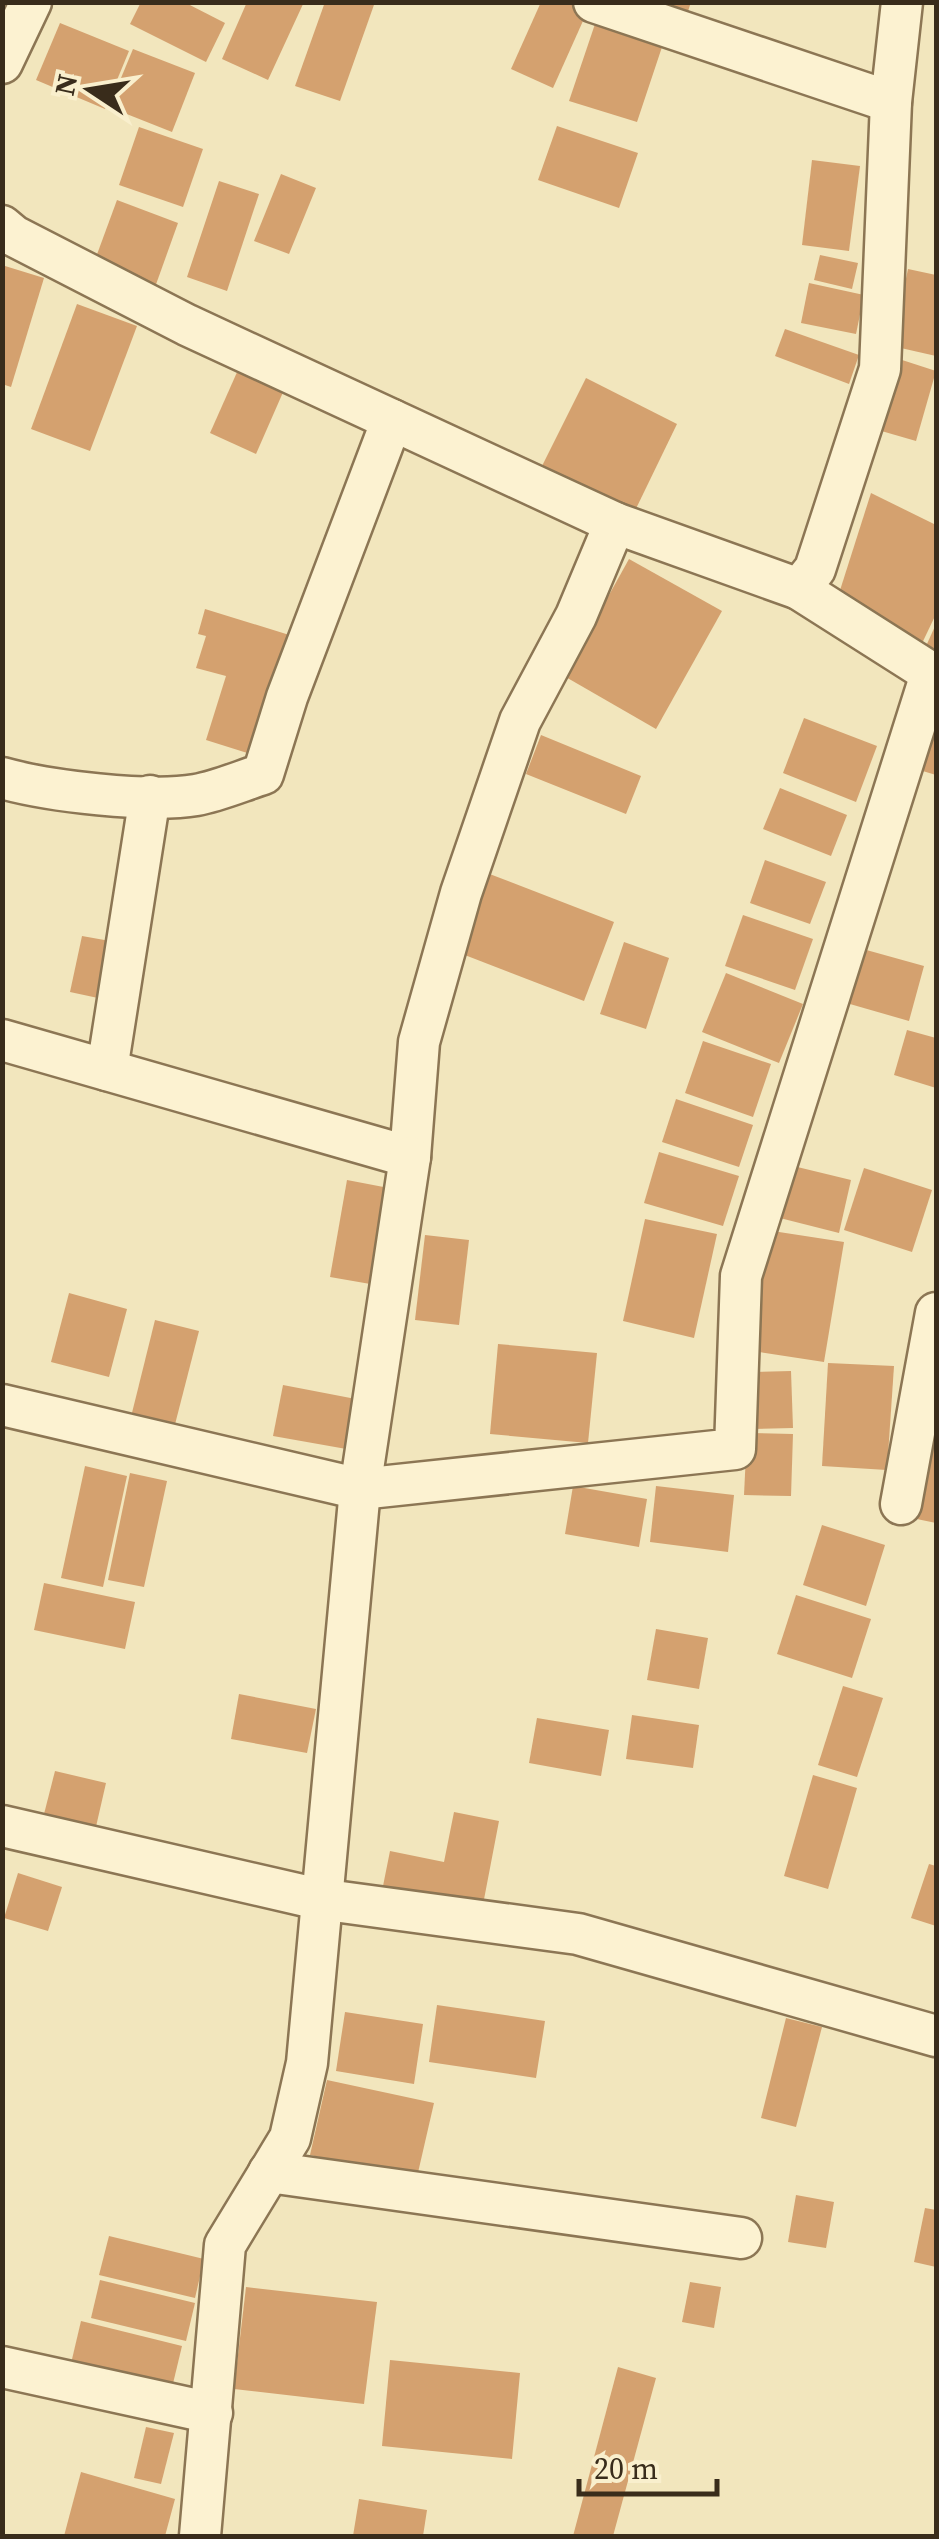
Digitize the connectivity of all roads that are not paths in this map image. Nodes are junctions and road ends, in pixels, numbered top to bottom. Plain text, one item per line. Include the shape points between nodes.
1 (30, 2) edge
2 (594, 2) edge
3 (902, 2) edge
4 (4, 53) edge
5 (891, 102) junction
6 (2, 226) edge
7 (392, 420) junction
8 (615, 523) junction
9 (799, 589) junction
10 (934, 675) edge
11 (2, 778) edge
12 (150, 796) junction
13 (2, 1040) edge
14 (107, 1070) junction
15 (410, 1157) junction
16 (936, 1313) edge
17 (2, 1405) edge
18 (360, 1490) junction
19 (901, 1504) dead end
20 (2, 1826) edge
21 (318, 1899) junction
22 (936, 2036) edge
23 (269, 2172) junction
24 (742, 2238) dead end
25 (2, 2367) edge
26 (212, 2413) junction
27 (200, 2536) edge

1 - 4 street
2 - 5 street
3 - 5 street
5 - 9 street via 880,369 814,570
6 - 7 street via 187,325
7 - 8 street
7 - 12 street via 263,774 196,795
8 - 9 street
8 - 15 street via 576,616 520,721 461,894 420,1042
9 - 10 street
10 - 18 street via 741,1276 734,1450
11 - 12 street
12 - 14 street
13 - 14 street
14 - 15 street
15 - 18 street
16 - 19 street
17 - 18 street
18 - 21 street
20 - 21 street
21 - 22 street via 578,1934
21 - 23 street via 307,2063 290,2138
23 - 24 street
23 - 26 street via 225,2244
25 - 26 street
26 - 27 street

